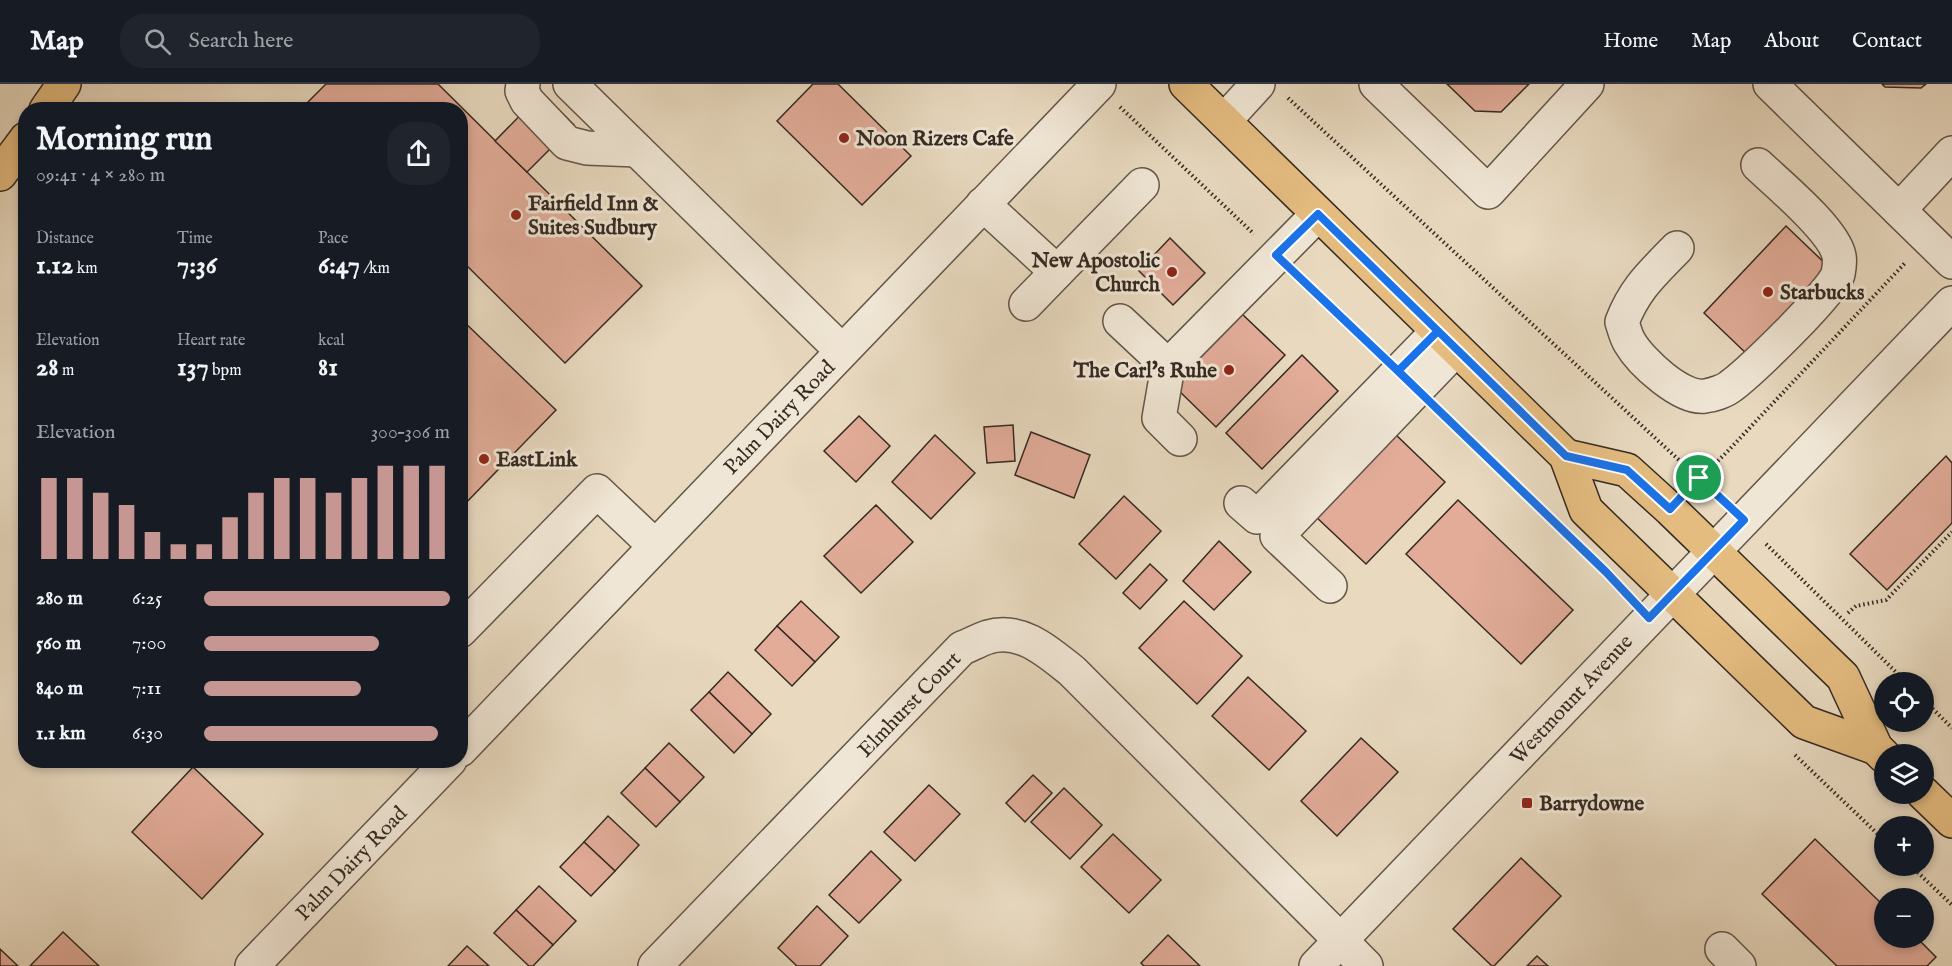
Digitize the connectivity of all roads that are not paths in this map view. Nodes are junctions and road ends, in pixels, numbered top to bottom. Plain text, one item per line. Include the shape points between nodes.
1 (64, 84) edge
2 (523, 84) edge
3 (570, 84) edge
4 (1186, 84) edge
5 (1376, 84) edge
6 (1587, 84) edge
7 (1770, 84) edge
8 (1098, 85) edge
9 (1270, 88) edge
10 (52, 102) edge
11 (1224, 121) junction
12 (18, 150) edge
13 (637, 150) junction
14 (1952, 153) edge
15 (1758, 165) dead end
16 (0, 174) edge
17 (1142, 185) dead end
18 (983, 204) junction
19 (1899, 210) junction
20 (1318, 214) junction
21 (1677, 248) dead end
22 (1952, 262) edge
23 (1057, 272) junction
24 (1952, 303) edge
25 (1026, 304) dead end
26 (1120, 321) dead end
27 (1447, 340) junction
28 (842, 351) junction
29 (1168, 366) junction
30 (1407, 381) junction
31 (1180, 439) dead end
32 (1566, 456) junction
33 (1241, 503) dead end
34 (655, 546) junction
35 (1713, 552) junction
36 (1330, 586) dead end
37 (1673, 595) junction
38 (468, 624) edge
39 (468, 742) edge
40 (1876, 744) edge
41 (1874, 750) edge
42 (442, 768) edge
43 (1934, 804) edge
44 (1952, 821) edge
45 (1340, 941) junction
46 (252, 966) edge
47 (655, 966) edge
48 (1316, 966) edge
49 (1366, 966) edge

1 - 10 main road
2 - 13 street via 527,101 567,143
3 - 13 street
4 - 11 main road
5 - 6 street via 1488,192
7 - 19 street
8 - 18 street, Palm Dairy Road
9 - 11 street
11 - 20 main road
12 - 16 main road
13 - 28 street
14 - 19 street
15 - 21 street via 1829,236 1839,259 1837,276 1761,360 1729,388 1704,397 1684,392 1651,369 1629,342 1622,321 1630,300
17 - 23 street
18 - 23 street
18 - 28 street, Palm Dairy Road
19 - 22 street
20 - 27 main road
20 - 29 street
23 - 25 street
24 - 35 street, Westmount Avenue
26 - 29 street
27 - 30 street
27 - 32 main road
28 - 34 street, Palm Dairy Road
29 - 31 street via 1160,418
30 - 33 street via 1257,517
30 - 36 street via 1277,536
32 - 35 main road via 1627,470
32 - 37 main road via 1586,510
34 - 38 street via 597,491
34 - 39 street, Palm Dairy Road
35 - 37 street, Westmount Avenue
35 - 40 main road via 1843,677
37 - 41 main road via 1804,722
37 - 45 street, Westmount Avenue
42 - 46 street, Palm Dairy Road
43 - 44 main road
45 - 47 street, Elmhurst Court via 1072,671 1037,644 1014,636 990,636 962,648
45 - 48 street, Westmount Avenue
45 - 49 street, Elmhurst Court

